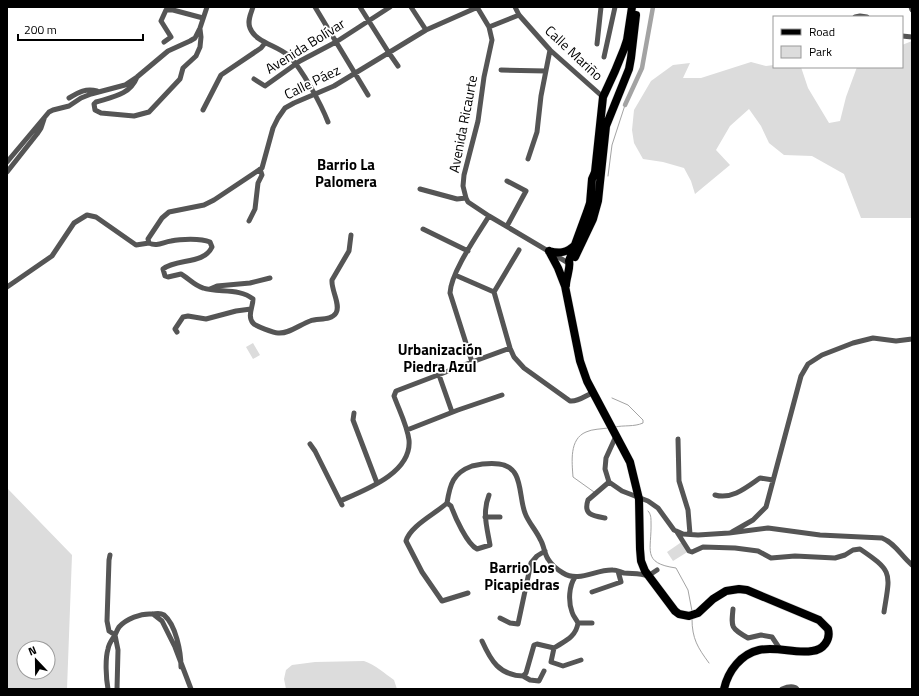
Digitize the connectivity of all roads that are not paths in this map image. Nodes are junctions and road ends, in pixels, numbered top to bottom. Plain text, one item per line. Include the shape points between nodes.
1 (207, 7) edge
2 (253, 7) edge
3 (314, 7) edge
4 (360, 7) edge
5 (390, 7) edge
6 (411, 7) edge
7 (477, 7) edge
8 (515, 7) edge
9 (601, 7) edge
10 (615, 7) edge
11 (632, 7) edge
12 (637, 7) edge
13 (519, 15) junction
14 (203, 18) junction
15 (369, 20) junction
16 (489, 27) junction
17 (200, 28) junction
18 (426, 30) junction
19 (164, 42) dead end
20 (265, 42) junction
21 (336, 42) junction
22 (597, 44) dead end
23 (550, 50) junction
24 (632, 52) junction
25 (389, 53) junction
26 (604, 57) dead end
27 (296, 64) junction
28 (398, 66) dead end
29 (501, 70) dead end
30 (546, 71) junction
31 (616, 71) junction
32 (354, 74) junction
33 (137, 77) junction
34 (254, 79) dead end
35 (97, 91) junction
36 (315, 95) junction
37 (368, 95) dead end
38 (603, 97) junction
39 (69, 98) dead end
40 (203, 110) dead end
41 (45, 116) junction
42 (328, 122) dead end
43 (606, 126) junction
44 (528, 159) dead end
45 (7, 162) edge
46 (260, 169) junction
47 (7, 172) edge
48 (507, 181) dead end
49 (420, 189) dead end
50 (466, 198) junction
51 (489, 216) junction
52 (249, 220) dead end
53 (507, 226) junction
54 (423, 229) dead end
55 (351, 235) dead end
56 (150, 243) junction
57 (576, 244) junction
58 (519, 250) dead end
59 (468, 251) junction
60 (549, 251) junction
61 (570, 264) junction
62 (455, 275) junction
63 (270, 278) dead end
64 (566, 286) junction
65 (7, 287) edge
66 (209, 289) junction
67 (494, 292) junction
68 (251, 309) junction
69 (177, 332) dead end
70 (912, 339) edge
71 (510, 348) junction
72 (472, 362) junction
73 (438, 375) junction
74 (592, 393) junction
75 (502, 395) dead end
76 (452, 412) junction
77 (354, 413) dead end
78 (407, 430) junction
79 (617, 435) junction
80 (678, 439) dead end
81 (310, 444) dead end
82 (773, 480) junction
83 (609, 482) junction
84 (377, 483) junction
85 (489, 495) dead end
86 (715, 495) dead end
87 (639, 498) junction
88 (447, 503) junction
89 (484, 516) junction
90 (500, 517) dead end
91 (605, 518) dead end
92 (676, 531) junction
93 (729, 533) junction
94 (690, 534) junction
95 (545, 551) junction
96 (110, 555) dead end
97 (912, 565) edge
98 (657, 570) dead end
99 (618, 571) junction
100 (648, 576) junction
101 (575, 577) junction
102 (592, 592) dead end
103 (468, 593) dead end
104 (733, 609) dead end
105 (884, 612) dead end
106 (500, 618) dead end
107 (578, 623) junction
108 (592, 624) dead end
109 (115, 635) junction
110 (482, 641) dead end
111 (554, 648) junction
112 (780, 649) junction
113 (581, 660) dead end
114 (544, 671) dead end
115 (523, 676) junction
116 (108, 689) edge
117 (117, 689) edge
118 (191, 689) edge
119 (724, 689) edge
120 (782, 689) edge
121 (797, 689) edge

1 - 14 street
2 - 20 street via 249,26 253,34
3 - 21 street
4 - 15 street
5 - 15 street, Avenida Bolívar
6 - 18 street
7 - 16 street, Avenida Ricaurte
7 - 18 street, Calle Páez
8 - 13 street, Calle Mariño
9 - 22 street
10 - 26 street
11 - 31 main road via 627,40
12 - 24 main road
13 - 16 street
13 - 23 street, Calle Mariño
14 - 17 street
14 - 19 street via 166,10 161,21 171,37
15 - 21 street, Avenida Bolívar
15 - 25 street
16 - 50 street, Avenida Ricaurte via 492,40 478,120 464,175
17 - 33 street via 195,38 168,51
17 - 33 street via 201,42 196,56 184,68 180,79 152,109 139,116 101,113 95,110 96,102 122,95 128,91
18 - 25 street, Calle Páez
20 - 27 street via 285,53
20 - 40 street via 261,48 221,76
21 - 27 street, Avenida Bolívar
21 - 32 street
23 - 30 street
23 - 38 street, Calle Mariño
24 - 31 main road via 623,78 616,87 612,84
24 - 43 main road via 629,69
25 - 28 street
25 - 32 street, Calle Páez
27 - 34 street, Avenida Bolívar via 265,86
27 - 36 street
29 - 30 street
30 - 44 street via 537,132
31 - 38 main road
32 - 36 street, Calle Páez
32 - 37 street
33 - 35 street via 119,87
35 - 39 street via 84,90
35 - 41 street
36 - 42 street
36 - 46 street, Calle Páez via 289,105 282,112 272,128
38 - 43 main road
38 - 57 main road via 590,203
41 - 45 street
41 - 47 street via 41,128
43 - 61 main road via 598,201 585,238
46 - 52 street, Calle Páez via 262,175 258,183 255,209
46 - 56 street via 204,205 169,212 148,239
48 - 53 street via 526,191
49 - 50 street via 457,199
50 - 51 street
51 - 53 street
51 - 59 street
53 - 60 street
54 - 59 street
55 - 68 street via 349,251 331,284 338,308 333,317 312,320 280,334 255,326 250,319
56 - 65 street via 131,244 96,217 87,216 74,223 48,260
56 - 66 street via 158,245 170,241 198,240 210,242 212,247 206,255 168,265 163,269 165,276 182,274 202,288
57 - 60 main road via 568,251
57 - 61 main road
58 - 67 street
59 - 62 street
60 - 61 street
60 - 64 main road
61 - 64 main road
62 - 67 street
62 - 72 street via 450,293
63 - 66 street
64 - 74 main road via 580,361
66 - 68 street via 250,297 253,299
67 - 71 street
68 - 69 street via 210,319 184,317 176,326
70 - 82 street via 896,341 873,338 822,355 808,364 800,376
71 - 72 street
71 - 74 street via 524,368 566,399 573,402
72 - 73 street
73 - 76 street
73 - 78 street via 394,393
74 - 79 main road
75 - 76 street
76 - 78 street
77 - 84 street via 354,420
78 - 84 street via 409,446 405,459
79 - 83 street via 606,458 605,469
79 - 87 main road via 630,462
80 - 94 street via 679,481 688,510
81 - 84 street via 341,503
82 - 86 street via 760,478 727,496
82 - 93 street via 766,507 753,520
83 - 87 street
83 - 91 street via 587,503 589,514
85 - 89 street
87 - 92 street via 658,508
87 - 100 main road via 640,555
88 - 89 street via 477,549 490,545
88 - 95 street via 452,483 464,469 478,465 504,464 516,474 524,512
88 - 103 street via 407,535 406,541 422,572 442,601
89 - 90 street
92 - 94 street
92 - 105 street via 692,552 703,546 758,551 771,558 835,558 860,549 877,560 888,576
93 - 94 street
93 - 97 street via 768,528 813,534 882,538 890,541
95 - 101 street via 548,559 561,572
95 - 106 street via 530,563 518,624
96 - 109 street via 107,621 109,631
98 - 100 street
99 - 100 street
99 - 101 street via 601,571
99 - 102 street via 621,582
100 - 112 main road via 675,611 684,615 698,613 726,591 739,589 819,620 828,629 828,640 817,650
101 - 107 street via 570,588 570,607
104 - 112 street via 731,620 735,630 748,638 761,635 772,637
107 - 108 street
107 - 111 street via 575,634
109 - 116 street via 107,650
109 - 117 street via 118,650
109 - 118 street via 117,628 126,620 148,613 164,615 172,627 181,653 181,667
110 - 115 street via 489,657 500,669
111 - 113 street via 551,662 555,664 563,666
111 - 115 street via 534,645
112 - 119 main road via 760,649 744,657 732,669
114 - 115 street via 539,681
120 - 121 street

